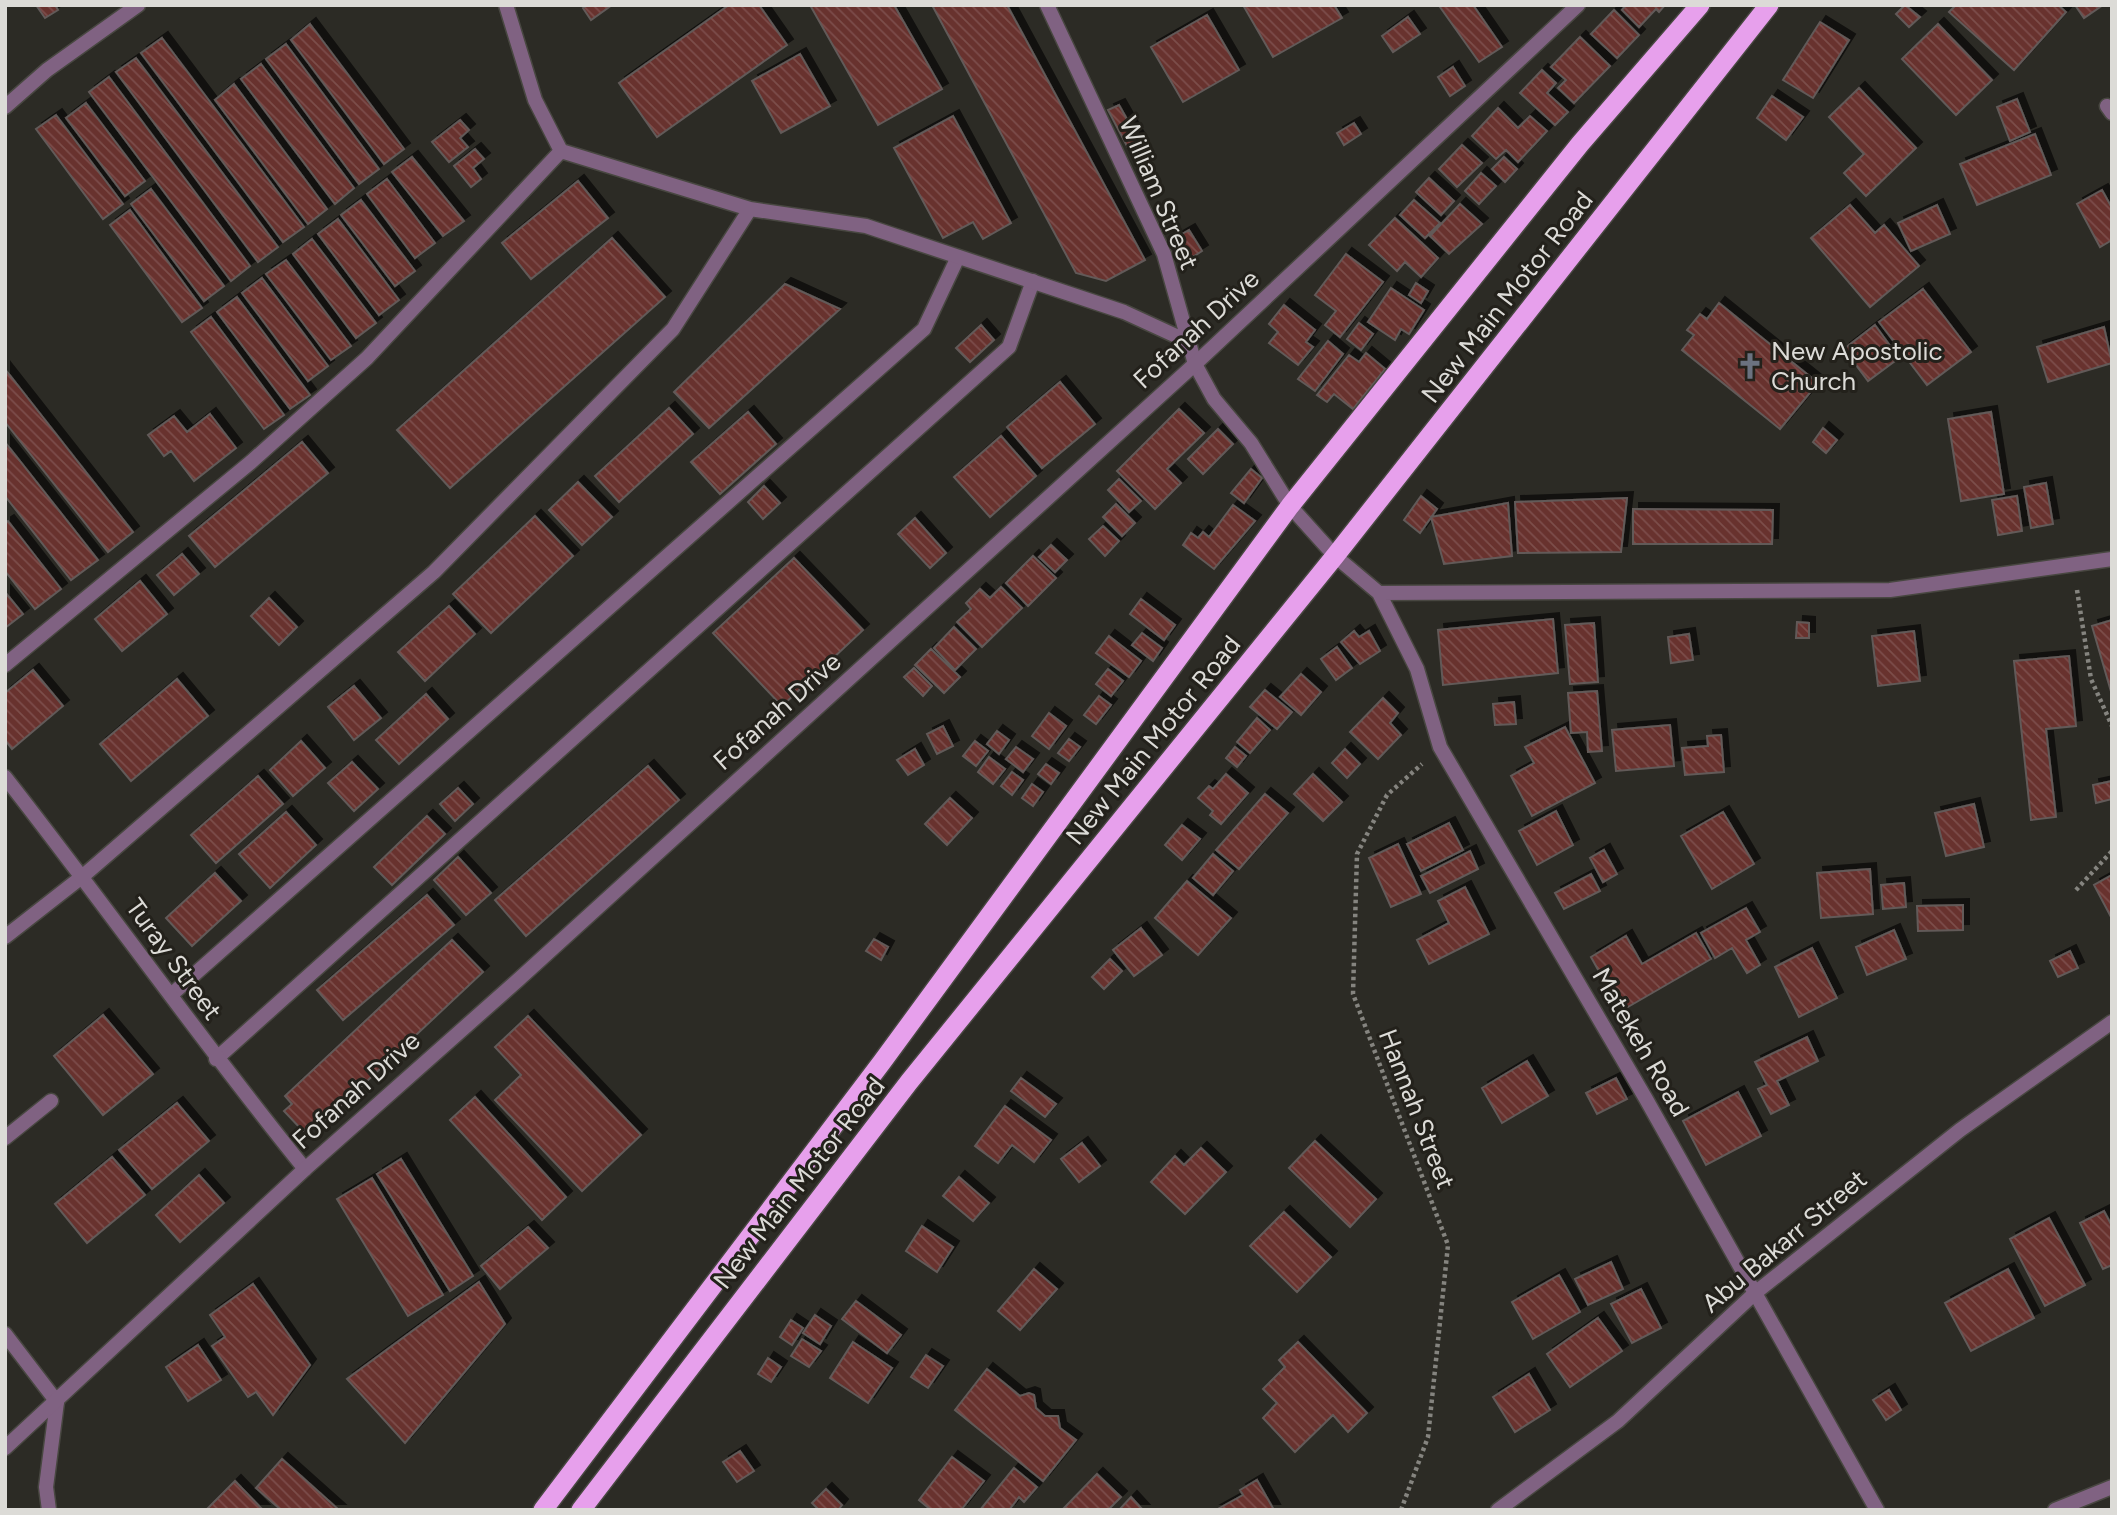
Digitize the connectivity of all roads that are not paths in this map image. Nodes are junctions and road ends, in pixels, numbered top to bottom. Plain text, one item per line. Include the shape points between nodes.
1 (138, 5) edge
2 (506, 5) edge
3 (1047, 5) edge
4 (1578, 5) edge
5 (1699, 5) edge
6 (1769, 5) edge
7 (5, 107) edge
8 (561, 151) junction
9 (750, 209) junction
10 (958, 257) junction
11 (1033, 281) junction
12 (1187, 341) junction
13 (1195, 364) junction
14 (1290, 506) junction
15 (1335, 556) junction
16 (2112, 559) edge
17 (1379, 593) junction
18 (5, 665) edge
19 (5, 777) edge
20 (83, 876) junction
21 (5, 937) edge
22 (171, 995) junction
23 (2112, 1023) edge
24 (216, 1059) junction
25 (51, 1101) dead end
26 (5, 1138) edge
27 (305, 1169) junction
28 (1755, 1293) junction
29 (5, 1334) edge
30 (57, 1402) junction
31 (5, 1448) edge
32 (2112, 1487) edge
33 (49, 1510) edge
34 (543, 1510) edge
35 (581, 1510) edge
36 (1498, 1510) edge
37 (1877, 1510) edge
38 (2055, 1510) edge

1 - 7 street via 47,70
2 - 8 street via 535,100
3 - 12 street, William Street via 1164,254
4 - 13 street, Fofanah Drive
5 - 14 highway, New Main Motor Road via 1580,144
6 - 15 highway, New Main Motor Road
8 - 9 street
8 - 18 street via 367,358 251,462
9 - 10 street via 866,226
9 - 20 street via 673,329 434,572
10 - 11 street
10 - 22 street via 924,329
11 - 12 street via 1124,312
11 - 24 street via 1009,348
12 - 13 street, William Street
13 - 14 street, William Street via 1214,399 1251,443
13 - 27 street, Fofanah Drive
14 - 15 street, William Street
14 - 34 highway, New Main Motor Road via 882,1062
15 - 17 street, William Street
15 - 35 highway, New Main Motor Road via 909,1082
16 - 17 street via 1890,590
17 - 28 street, Matekeh Road via 1417,669 1440,747
19 - 20 street, Turay Street
20 - 21 street
20 - 22 street, Turay Street
22 - 24 street, Turay Street
23 - 28 street, Abu Bakarr Street via 1960,1130
24 - 27 street, Turay Street
25 - 26 street
27 - 30 street, Fofanah Drive
28 - 36 street, Abu Bakarr Street via 1618,1421
28 - 37 street, Matekeh Road
29 - 30 street
30 - 31 street, Fofanah Drive
30 - 33 street via 46,1487
32 - 38 street

